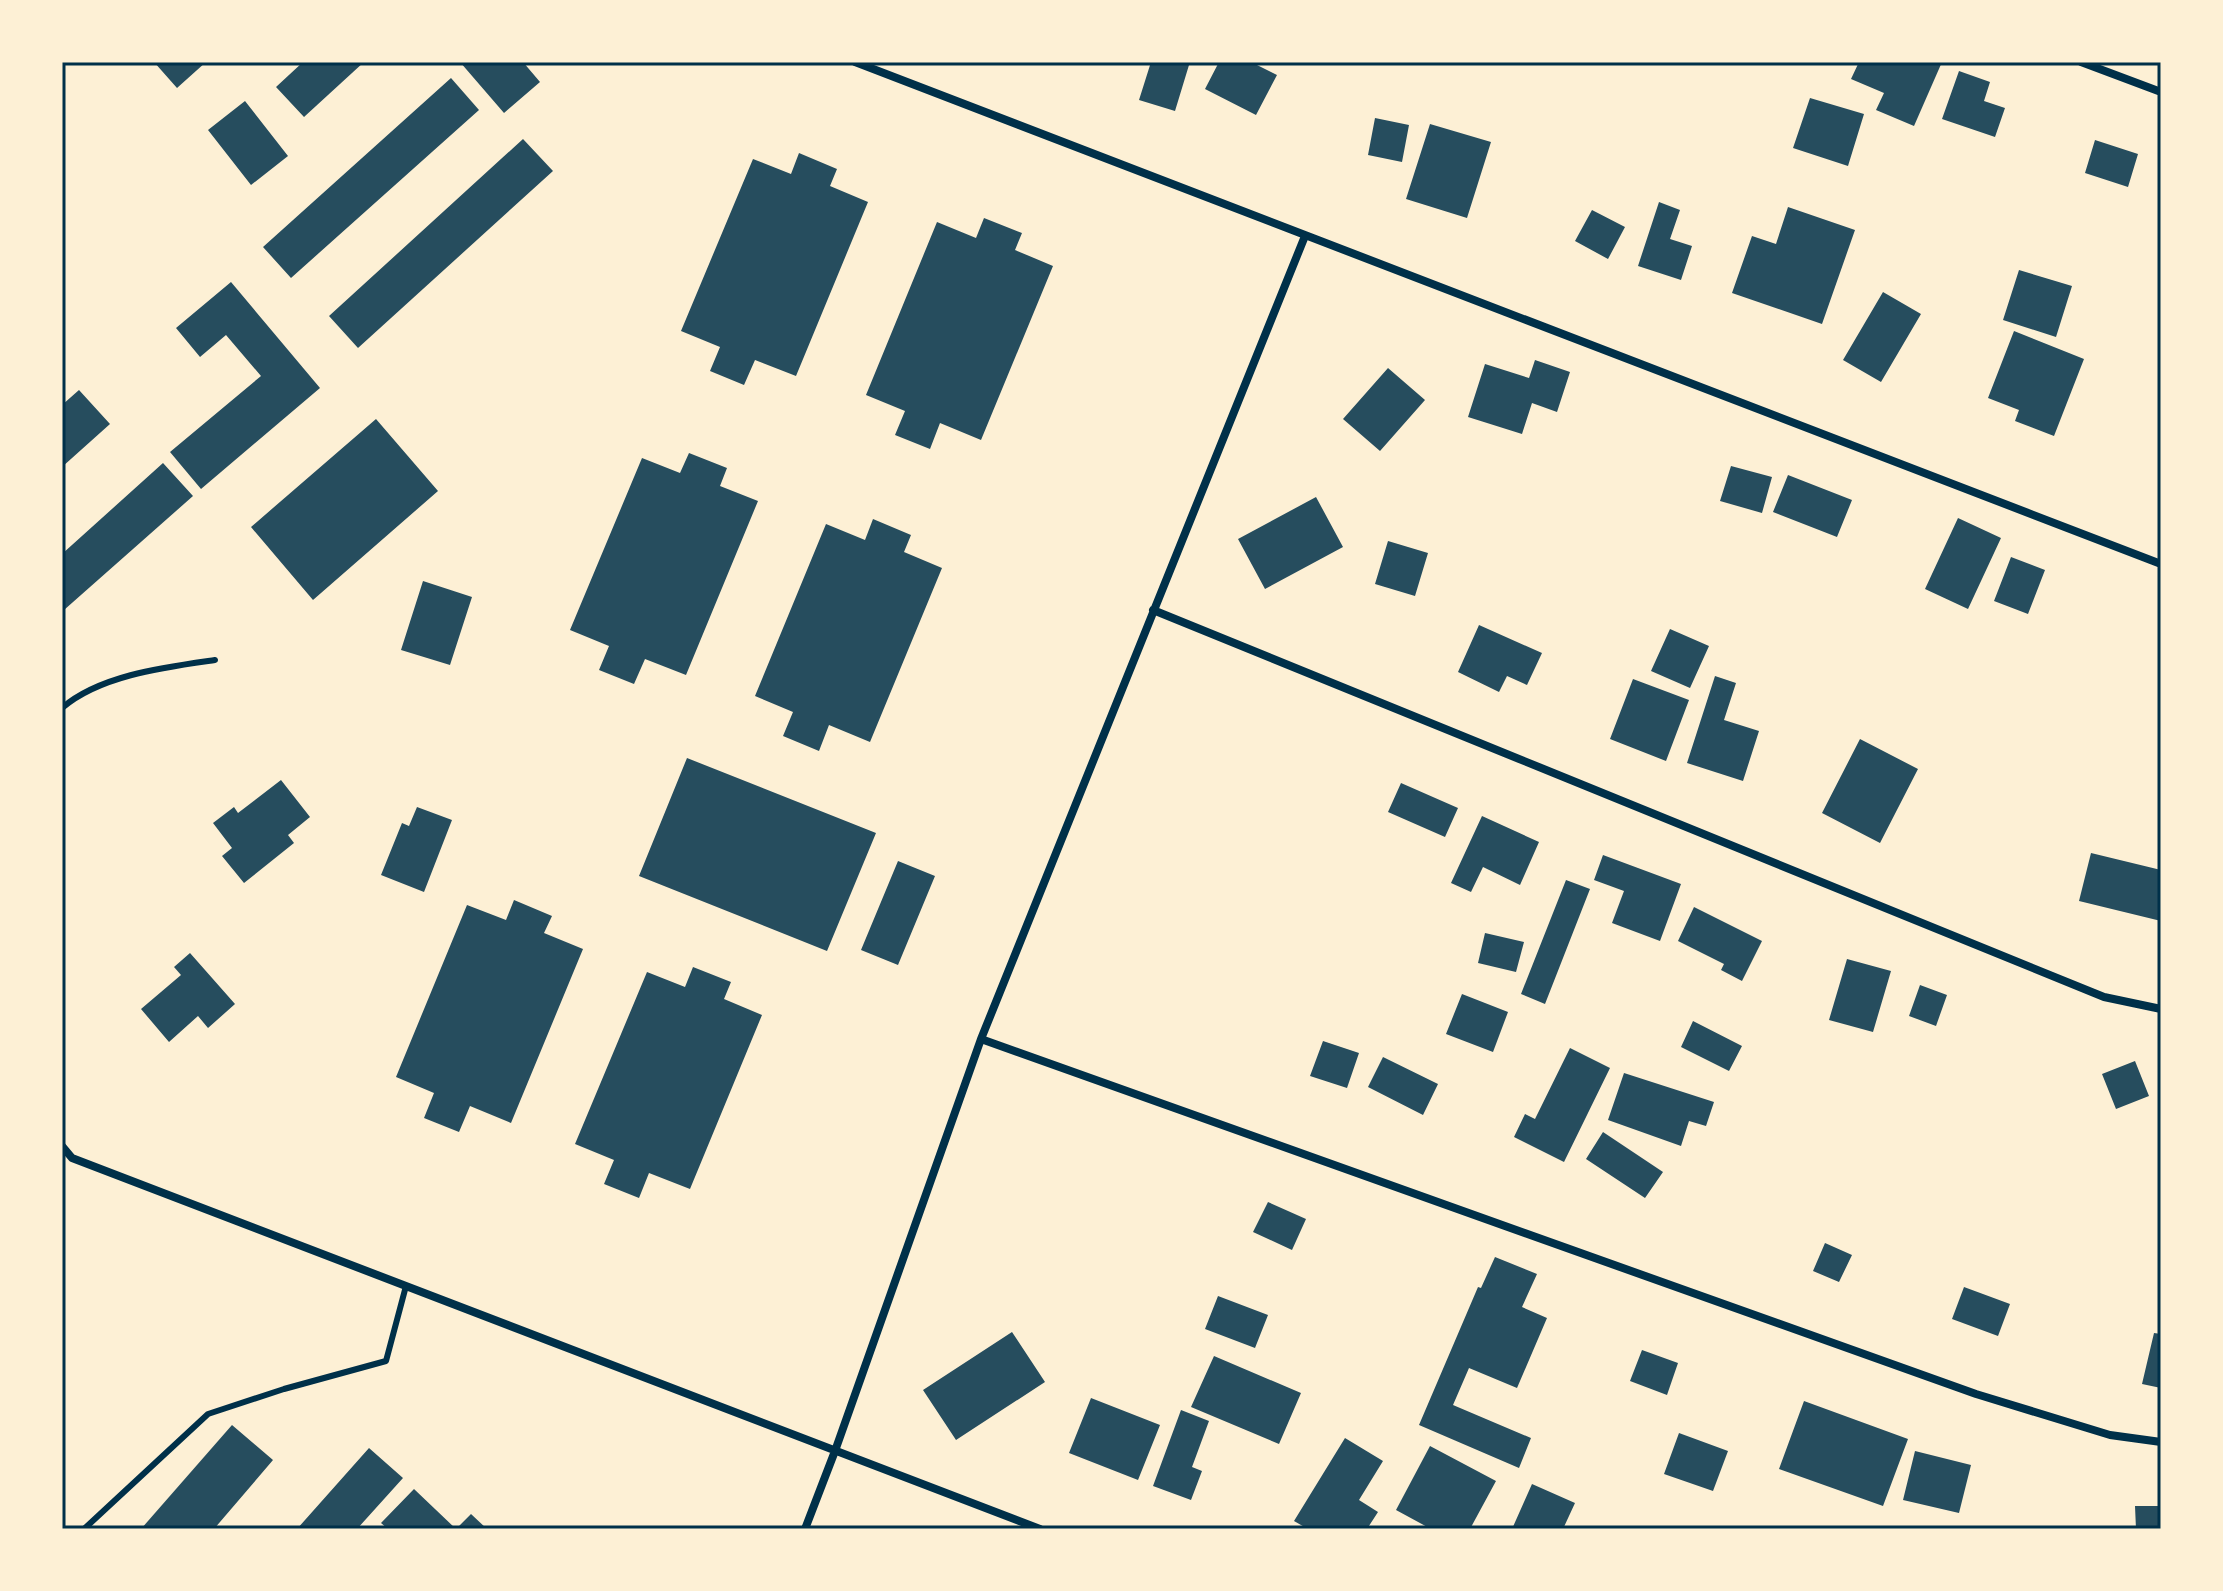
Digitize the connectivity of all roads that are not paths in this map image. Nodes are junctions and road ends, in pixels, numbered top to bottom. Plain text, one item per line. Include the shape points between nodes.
1 (855, 62) edge
2 (2081, 62) edge
3 (872, 65) edge
4 (2161, 92) edge
5 (1305, 236) junction
6 (2161, 564) edge
7 (1153, 610) junction
8 (215, 660) dead end
9 (62, 708) edge
10 (2161, 1009) edge
11 (981, 1039) junction
12 (62, 1146) edge
13 (72, 1158) junction
14 (62, 1166) edge
15 (406, 1286) junction
16 (2161, 1442) edge
17 (835, 1451) junction
18 (84, 1529) edge
19 (805, 1529) edge
20 (1040, 1529) edge

1 - 3 street
2 - 4 street
3 - 5 street
5 - 6 street
5 - 7 street
7 - 10 street via 2104,997
7 - 11 street
8 - 9 lane via 154,669 78,694
11 - 16 street via 1976,1394 2110,1435
11 - 17 street
12 - 13 street
13 - 14 street
13 - 15 street
15 - 17 street
15 - 18 lane via 386,1361 208,1414
17 - 19 street
17 - 20 street

